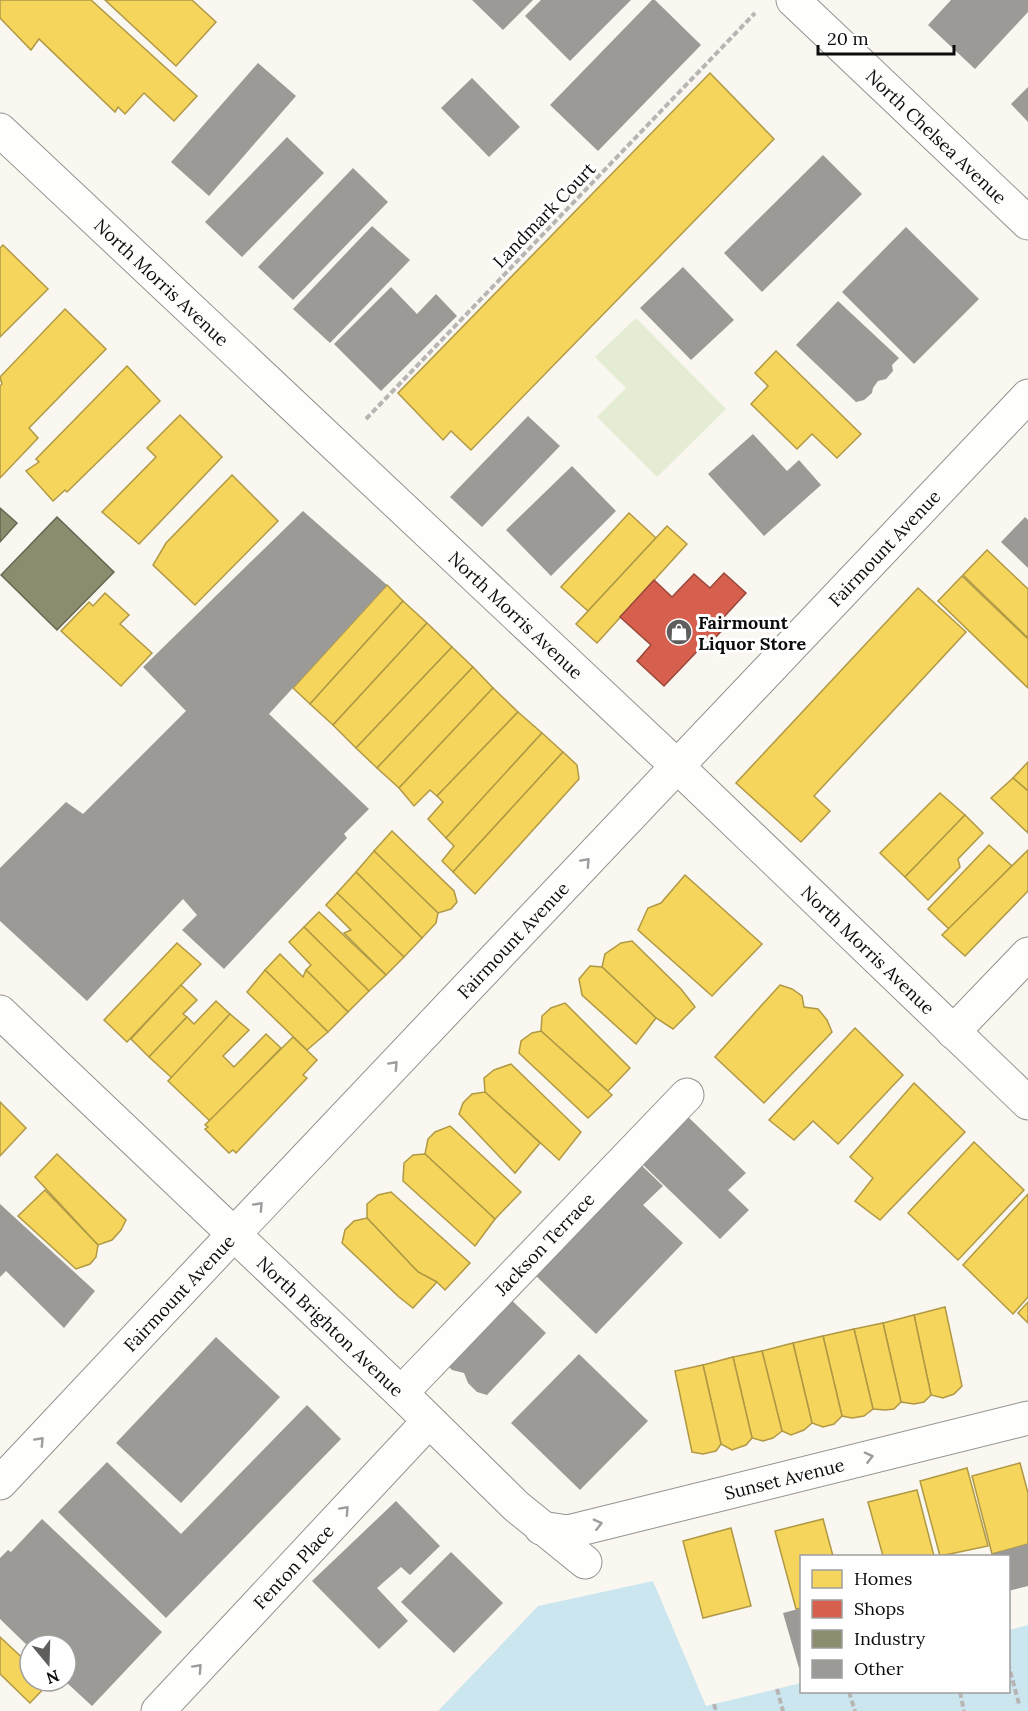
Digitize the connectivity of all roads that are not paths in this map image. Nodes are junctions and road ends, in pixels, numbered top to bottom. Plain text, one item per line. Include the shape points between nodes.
1 (793, 0) edge
2 (0, 130) edge
3 (1028, 223) edge
4 (1028, 396) edge
5 (677, 766) junction
6 (1028, 954) edge
7 (0, 1012) edge
8 (953, 1032) junction
9 (687, 1095) dead end
10 (1028, 1104) edge
11 (234, 1234) junction
12 (400, 1393) junction
13 (1028, 1418) edge
14 (429, 1421) junction
15 (0, 1483) edge
16 (541, 1528) junction
17 (585, 1562) dead end
18 (158, 1711) edge

1 - 3 street, North Chelsea Avenue
2 - 5 street, North Morris Avenue
4 - 5 street, Fairmount Avenue
5 - 8 street, North Morris Avenue
11 -> 5 street, Fairmount Avenue
6 - 8 street
7 - 11 street, North Brighton Avenue
8 - 10 street, North Morris Avenue
9 - 12 street, Jackson Terrace
11 - 12 street, North Brighton Avenue
15 -> 11 street, Fairmount Avenue
12 - 14 street, North Brighton Avenue
16 -> 13 street, Sunset Avenue via 568,1532
14 - 16 street, North Brighton Avenue
18 -> 14 street, Fenton Place
16 - 17 street, North Brighton Avenue

